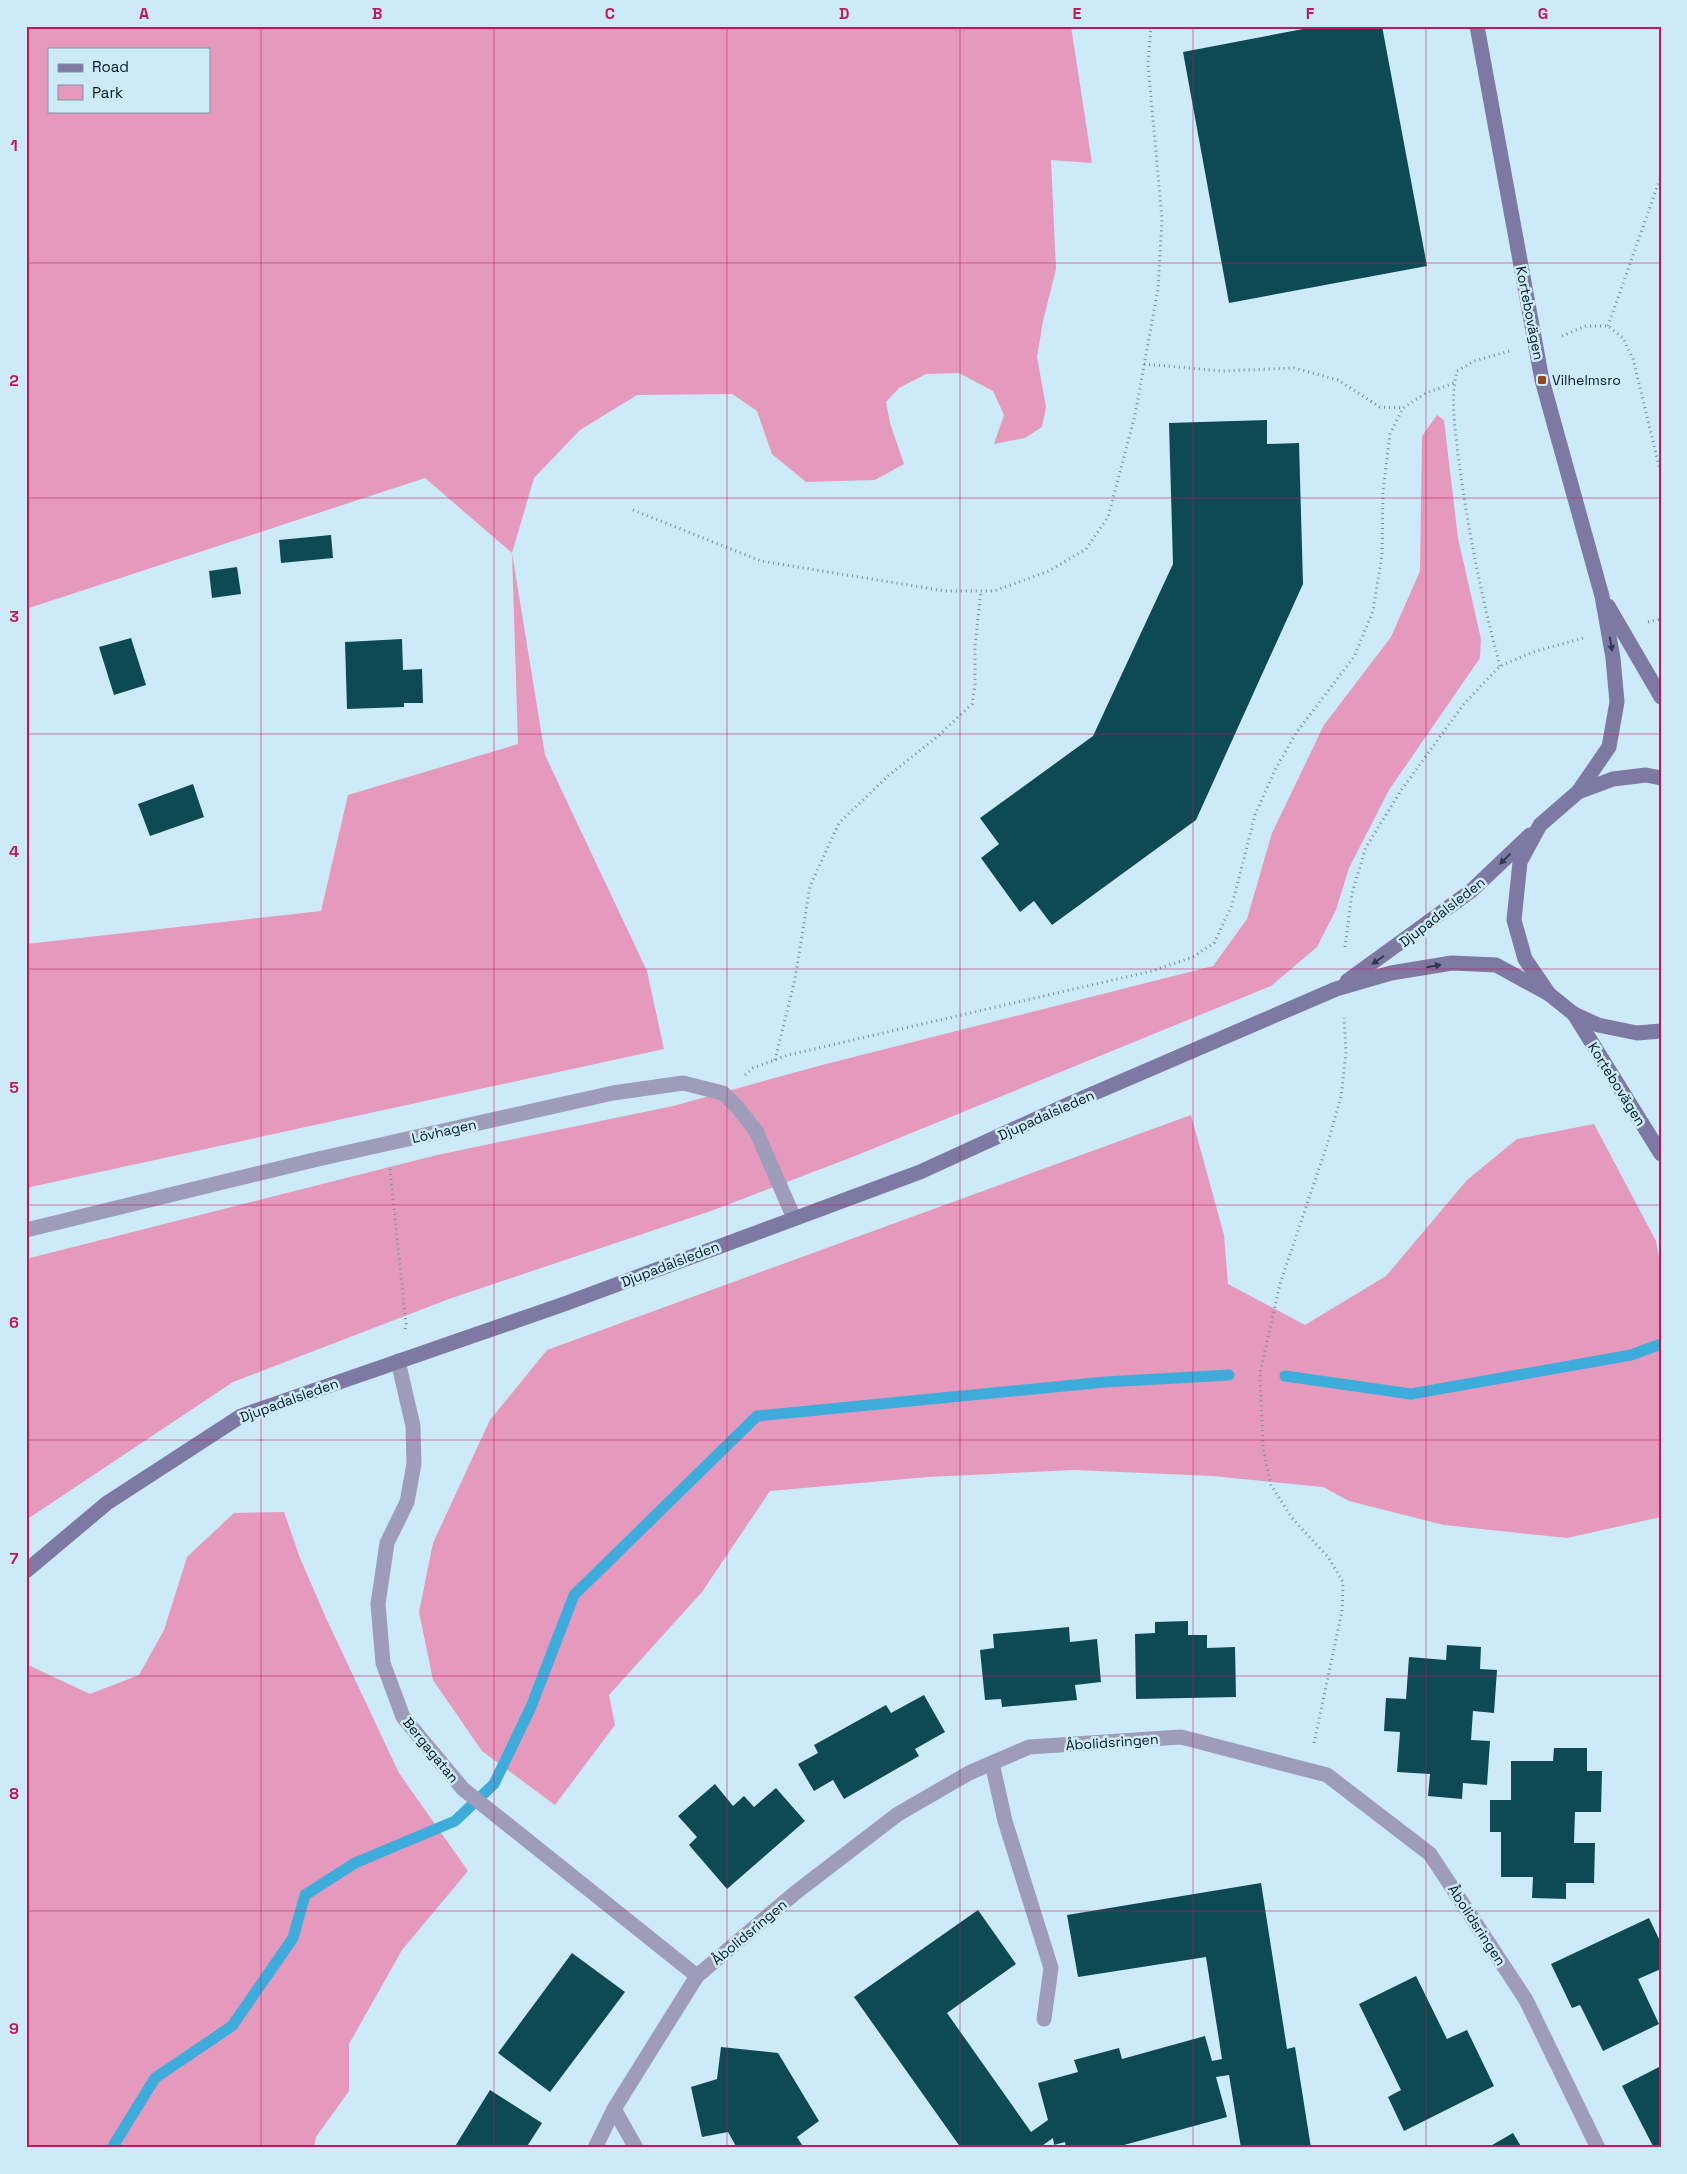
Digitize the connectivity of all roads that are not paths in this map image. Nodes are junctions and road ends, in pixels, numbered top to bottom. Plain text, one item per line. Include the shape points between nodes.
1 (1477, 26) edge
2 (1602, 596) junction
3 (1661, 697) edge
4 (1661, 778) edge
5 (1578, 792) junction
6 (1540, 825) junction
7 (1336, 989) junction
8 (1549, 994) junction
9 (1574, 1014) junction
10 (1661, 1031) edge
11 (1661, 1154) edge
12 (794, 1218) junction
13 (26, 1230) edge
14 (398, 1361) junction
15 (26, 1571) edge
16 (992, 1763) junction
17 (697, 1976) junction
18 (1044, 2019) dead end
19 (614, 2109) junction
20 (595, 2148) edge
21 (636, 2148) edge
22 (1598, 2148) edge

1 - 2 street, Kortebovägen via 1544,389
2 - 3 street, Kortebovägen
2 -> 5 street, Kortebovägen via 1613,658 1616,702 1609,748
4 - 5 street via 1646,775 1613,778
5 - 6 street, Djupadalsleden
6 -> 7 street, Djupadalsleden via 1471,891
6 - 8 street via 1520,862 1514,920 1525,959
7 -> 8 street, Djupadalsleden via 1391,973 1452,963 1496,965
7 - 12 street, Djupadalsleden via 920,1172
8 - 9 street
9 - 10 street via 1598,1025 1637,1033
9 - 11 street, Kortebovägen
12 - 13 street, Lövhagen via 756,1131 723,1094 683,1083 613,1093
12 - 14 street, Djupadalsleden via 566,1303
14 - 15 street, Djupadalsleden via 241,1416 107,1503
14 - 17 street, Bergagatan via 414,1426 414,1464 407,1502 387,1543 378,1604 383,1663 403,1717 463,1789
16 - 17 street, Åbolidsringen via 898,1814 795,1893
16 - 18 street via 1005,1821 1051,1968
16 - 22 street, Åbolidsringen via 1029,1747 1180,1737 1327,1775 1430,1854 1526,2000
17 - 19 street, Åbolidsringen
19 - 20 street, Åbolidsringen
19 - 21 street

